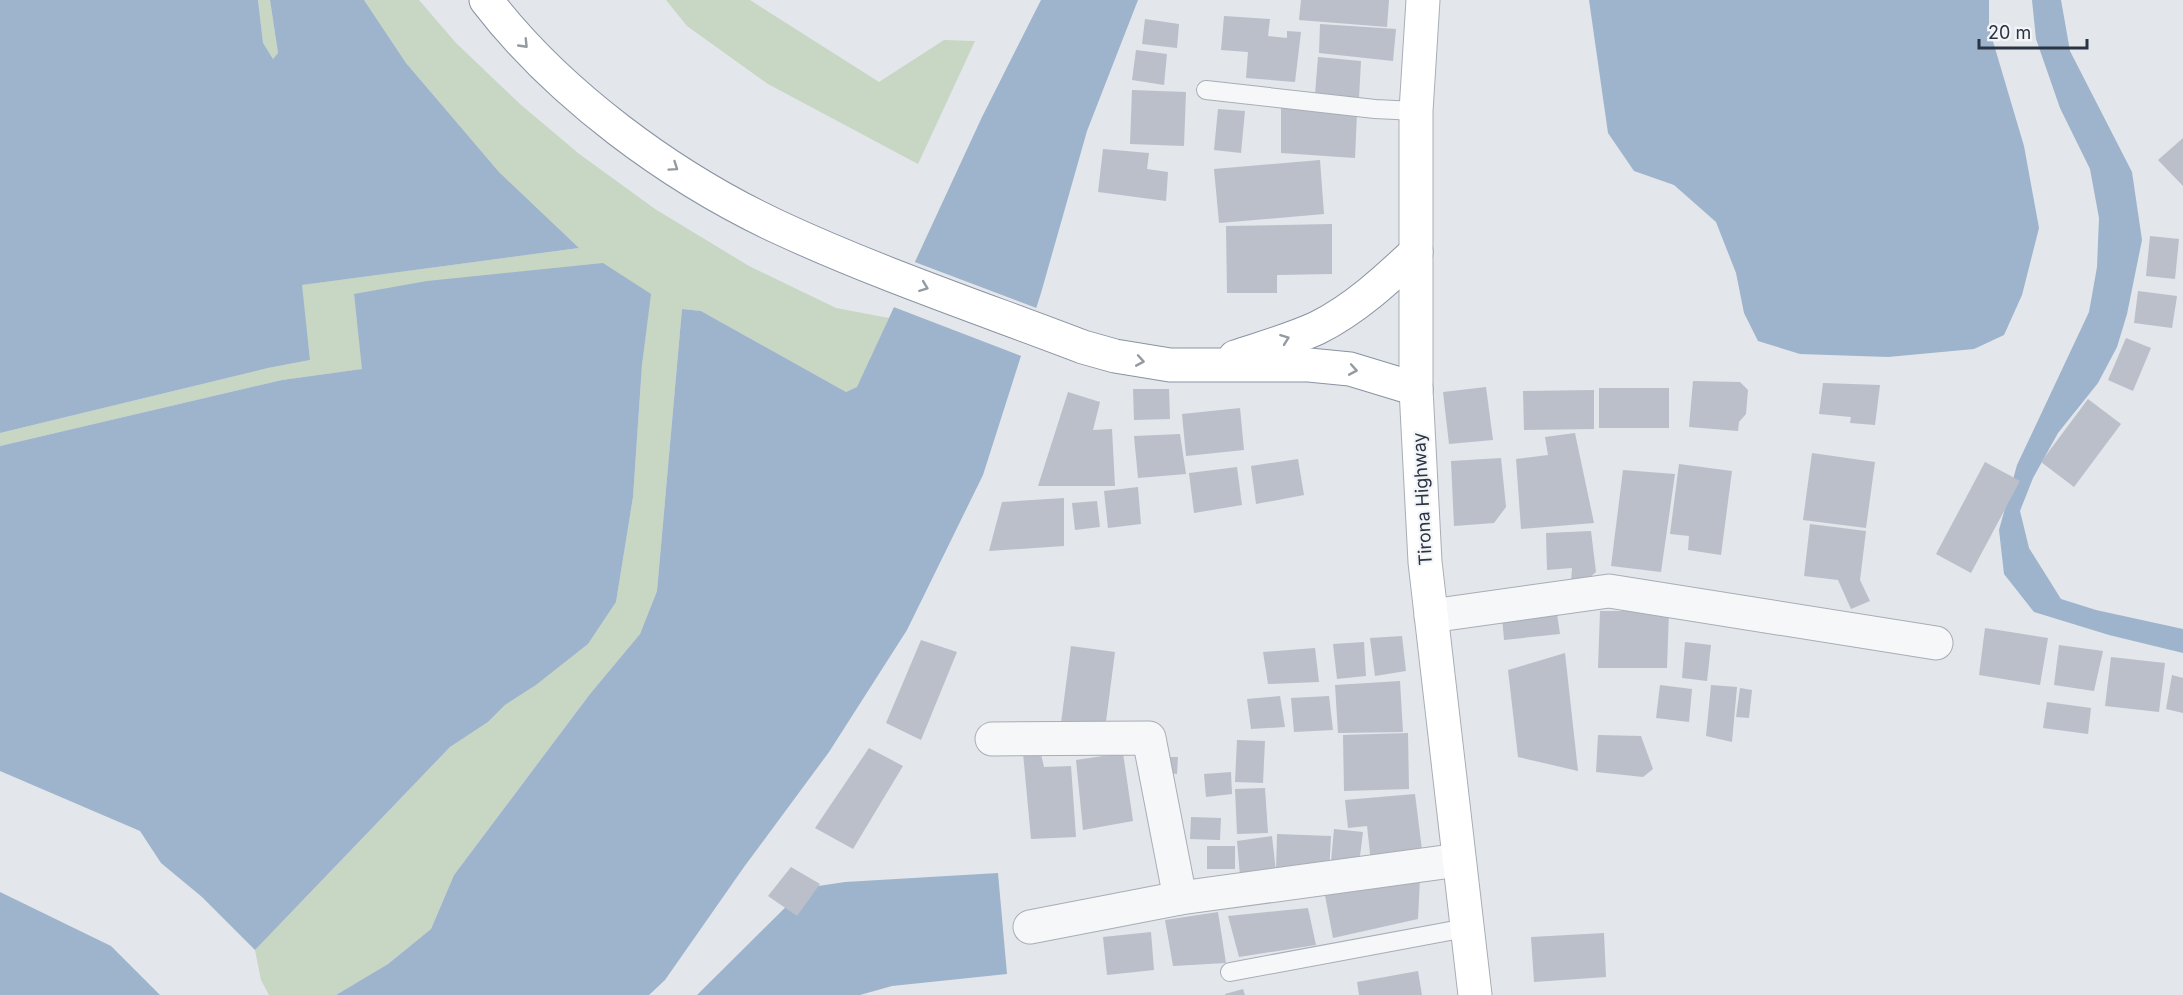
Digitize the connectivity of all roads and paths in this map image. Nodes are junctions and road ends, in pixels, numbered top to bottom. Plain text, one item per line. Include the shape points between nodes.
1 (486, 0) edge
2 (1423, 0) edge
3 (1206, 90) dead end
4 (1416, 111) junction
5 (1416, 252) junction
6 (1210, 366) junction
7 (1416, 389) junction
8 (1431, 616) junction
9 (1936, 643) dead end
10 (992, 739) dead end
11 (1459, 860) junction
12 (1180, 898) junction
13 (1030, 927) dead end
14 (1466, 928) junction
15 (1230, 972) dead end
16 (1475, 995) edge

1 -> 6 main road via 553,74 650,151 732,204 870,266 1083,347 1152,363
2 - 4 main road, Tirona Highway
3 - 4 lane
4 - 5 main road, Tirona Highway
6 -> 5 main road via 1334,319
5 - 7 main road, Tirona Highway
6 -> 7 main road via 1309,365 1350,369
7 - 8 main road, Tirona Highway
8 - 9 street via 1609,591
8 - 11 main road, Tirona Highway
10 - 12 street via 1149,738
11 - 12 street
11 - 14 main road, Tirona Highway
12 - 13 street
14 - 15 lane
14 - 16 main road, Tirona Highway

